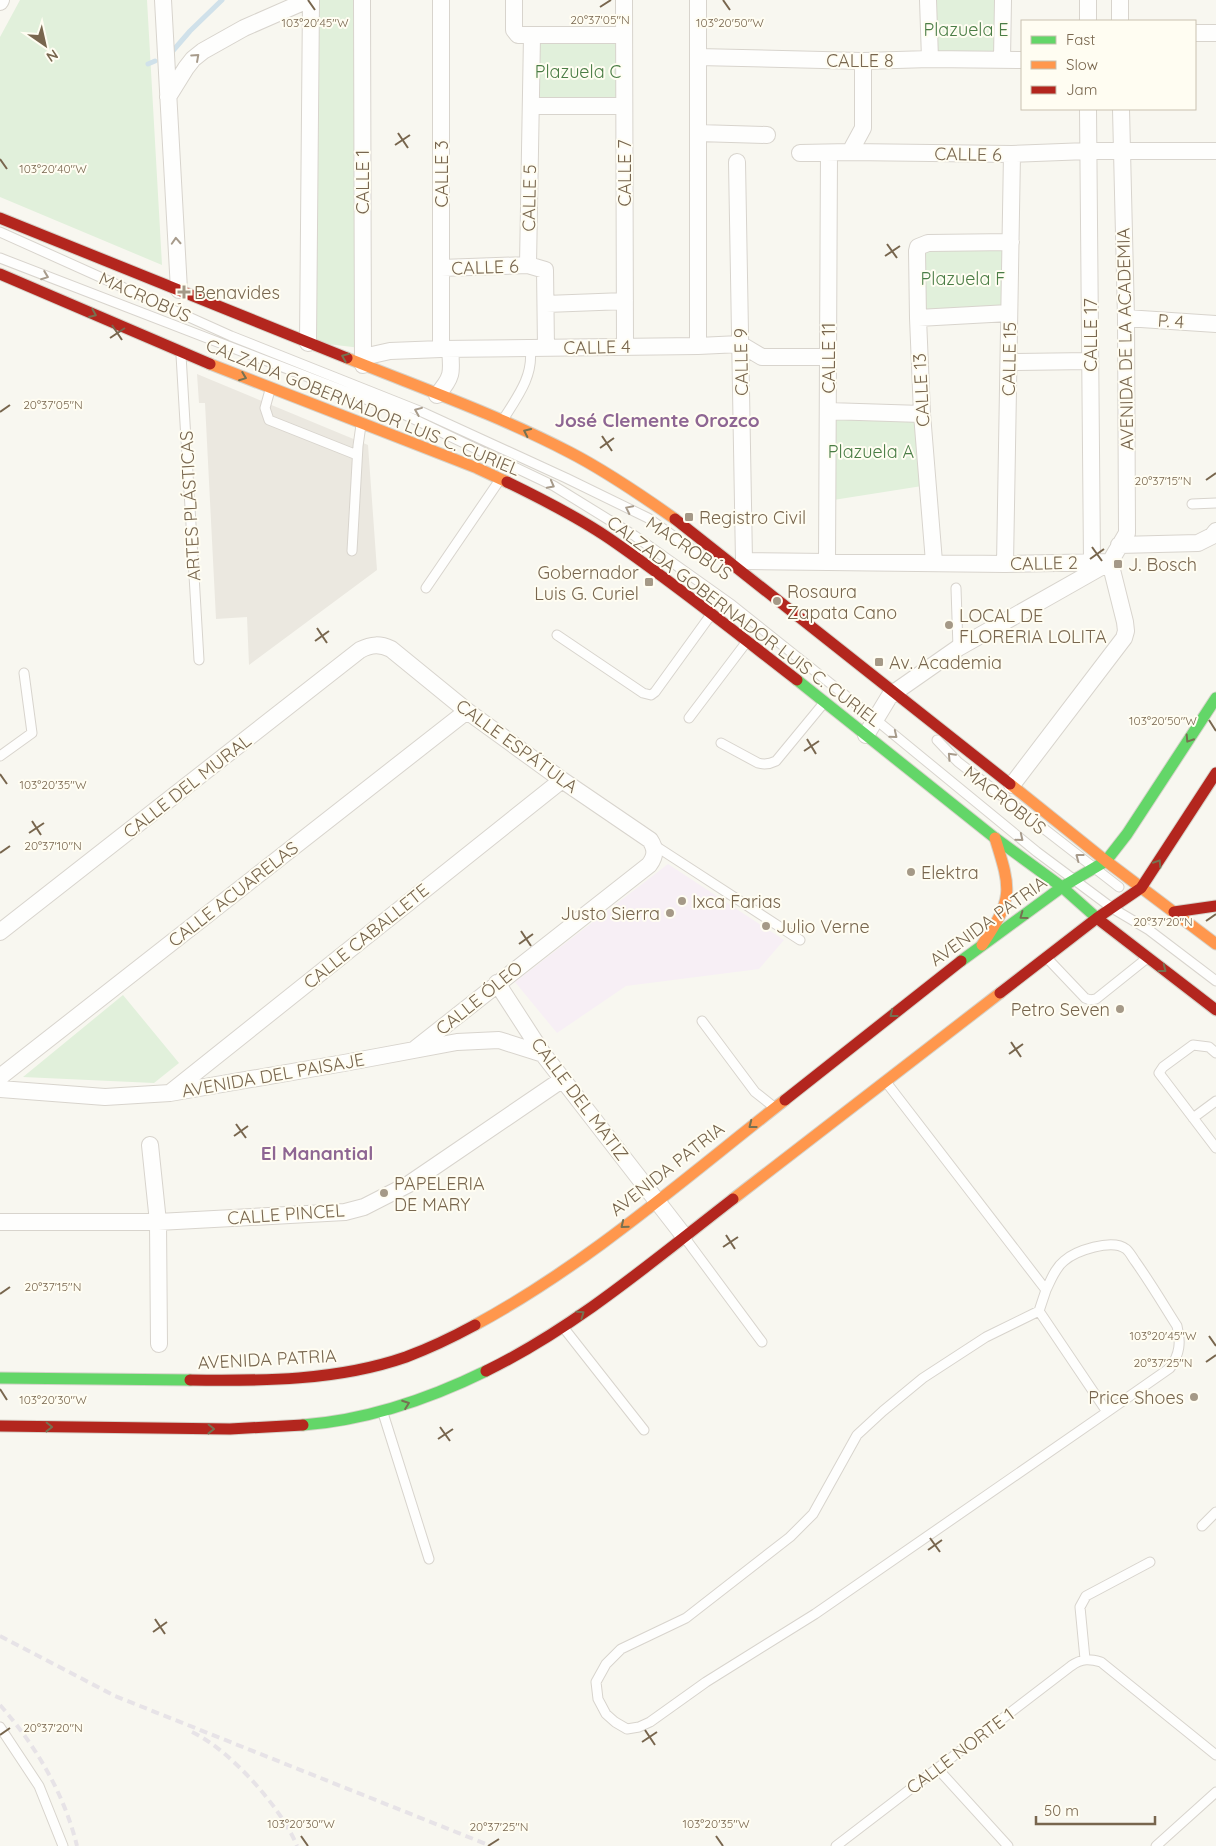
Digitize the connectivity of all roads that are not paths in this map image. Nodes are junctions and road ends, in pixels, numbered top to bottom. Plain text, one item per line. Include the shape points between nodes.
1 (163, 0) edge
2 (310, 0) edge
3 (362, 0) edge
4 (441, 0) edge
5 (514, 0) edge
6 (624, 0) edge
7 (698, 0) edge
8 (928, 0) edge
9 (1003, 0) edge
10 (1088, 0) edge
11 (1120, 0) edge
12 (1088, 20) edge
13 (1120, 20) edge
14 (1196, 33) edge
15 (1216, 33) edge
16 (624, 35) junction
17 (525, 36) junction
18 (698, 57) junction
19 (930, 59) junction
20 (1002, 59) junction
21 (1021, 60) edge
22 (863, 61) junction
23 (168, 96) junction
24 (531, 106) junction
25 (624, 106) junction
26 (1088, 110) edge
27 (1121, 110) edge
28 (698, 133) junction
29 (767, 135) dead end
30 (1088, 151) junction
31 (1129, 151) junction
32 (1216, 151) edge
33 (850, 152) junction
34 (800, 153) dead end
35 (829, 153) junction
36 (1012, 154) junction
37 (736, 162) dead end
38 (0, 218) edge
39 (0, 232) edge
40 (1011, 242) junction
41 (0, 258) edge
42 (528, 265) junction
43 (441, 268) junction
44 (0, 274) edge
45 (179, 290) junction
46 (625, 301) junction
47 (546, 304) junction
48 (1010, 313) junction
49 (918, 318) junction
50 (1126, 318) junction
51 (1216, 324) edge
52 (308, 343) junction
53 (740, 344) junction
54 (698, 346) junction
55 (625, 347) junction
56 (530, 348) junction
57 (546, 348) junction
58 (445, 349) junction
59 (181, 352) junction
60 (828, 357) junction
61 (363, 361) junction
62 (1090, 361) junction
63 (1009, 362) junction
64 (270, 387) junction
65 (437, 395) junction
66 (828, 411) junction
67 (922, 414) junction
68 (503, 421) junction
69 (362, 423) junction
70 (357, 455) junction
71 (500, 479) junction
72 (1216, 503) edge
73 (1192, 504) dead end
74 (1216, 531) edge
75 (1119, 546) junction
76 (352, 551) dead end
77 (744, 561) joint
78 (827, 562) junction
79 (934, 562) junction
80 (1092, 562) junction
81 (1110, 562) junction
82 (712, 563) dead end
83 (1005, 564) junction
84 (737, 580) dead end
85 (426, 588) dead end
86 (956, 588) dead end
87 (711, 614) junction
88 (557, 635) dead end
89 (747, 642) junction
90 (376, 645) joint
91 (958, 648) junction
92 (199, 660) dead end
93 (24, 673) dead end
94 (892, 694) junction
95 (1216, 698) edge
96 (825, 702) junction
97 (467, 711) junction
98 (689, 718) dead end
99 (875, 719) junction
100 (866, 735) junction
101 (721, 743) dead end
102 (0, 756) edge
103 (1216, 773) edge
104 (562, 780) junction
105 (1012, 785) junction
106 (995, 838) junction
107 (654, 848) junction
108 (1106, 861) junction
109 (1094, 869) junction
110 (1075, 880) junction
111 (1062, 887) junction
112 (1141, 888) junction
113 (1135, 899) junction
114 (1216, 906) edge
115 (1112, 908) junction
116 (1174, 912) junction
117 (1097, 918) junction
118 (0, 932) edge
119 (800, 940) dead end
120 (1216, 944) edge
121 (982, 945) junction
122 (1046, 957) junction
123 (1148, 957) junction
124 (1216, 980) edge
125 (497, 983) junction
126 (1216, 1010) edge
127 (702, 1021) dead end
128 (415, 1049) junction
129 (1216, 1053) edge
130 (543, 1054) junction
131 (0, 1077) edge
132 (563, 1079) junction
133 (885, 1080) junction
134 (0, 1089) edge
135 (170, 1093) junction
136 (1216, 1101) edge
137 (774, 1107) junction
138 (1193, 1118) junction
139 (150, 1145) dead end
140 (1216, 1148) edge
141 (656, 1200) junction
142 (0, 1222) edge
143 (158, 1222) junction
144 (684, 1236) junction
145 (1046, 1290) junction
146 (1039, 1311) junction
147 (563, 1327) junction
148 (762, 1342) dead end
149 (159, 1344) dead end
150 (0, 1378) edge
151 (383, 1411) junction
152 (1107, 1412) junction
153 (0, 1426) edge
154 (644, 1430) dead end
155 (1216, 1512) edge
156 (1202, 1526) dead end
157 (429, 1559) dead end
158 (1150, 1562) dead end
159 (1085, 1659) junction
160 (0, 1727) edge
161 (1216, 1755) edge
162 (937, 1768) junction
163 (1216, 1792) edge
164 (63, 1846) edge
165 (836, 1846) edge
166 (1008, 1846) edge
167 (1156, 1846) edge

1 - 23 street
23 -> 2 street via 186,68 203,51 244,28
2 - 52 street
3 - 61 street, CALLE 1
4 - 43 street, CALLE 3
5 - 17 street, CALLE 5 via 514,30
6 - 16 street, CALLE 7
7 - 18 street
8 - 19 street
9 - 20 street
10 - 12 street
11 - 13 street
14 - 15 street
16 - 17 street
16 - 25 street, CALLE 7
17 - 24 street, CALLE 5
18 - 22 street, CALLE 8
18 - 28 street
19 - 20 street, CALLE 8
19 - 22 street, CALLE 8
20 - 21 street, CALLE 8
22 - 33 street via 863,128
45 -> 23 street
24 - 25 street
24 - 42 street, CALLE 5
25 - 46 street, CALLE 7
26 - 30 street, CALLE 17
27 - 31 street, AVENIDA DE LA ACADEMIA
28 - 29 street
28 - 54 street
30 - 31 street, CALLE 6
30 - 36 street, CALLE 6
30 - 62 street, CALLE 17
31 - 32 street, CALLE 6
31 - 50 street, AVENIDA DE LA ACADEMIA
33 - 35 street, CALLE 6
33 - 36 street, CALLE 6
34 - 35 street, CALLE 6
35 - 60 street, CALLE 11
36 - 40 street, CALLE 15
37 - 53 street, CALLE 9
38 - 45 main road, CALZADA GOBERNADOR LUIS C. CURIEL
82 -> 39 lane, MACROBÚS via 648,518 566,478 422,412 231,336
40 - 48 street, CALLE 15
40 - 49 street, CALLE 13 via 928,243 918,247
41 -> 99 lane, MACROBÚS via 399,412 554,486 635,536 732,605
42 - 43 street, CALLE 6
42 - 47 street via 545,270
43 - 58 street, CALLE 3
44 -> 59 main road, CALZADA GOBERNADOR LUIS C. CURIEL
45 - 52 main road, CALZADA GOBERNADOR LUIS C. CURIEL
46 - 47 street
46 - 55 street, CALLE 7
47 - 57 street
48 - 49 street
48 - 63 street, CALLE 15
49 - 67 street, CALLE 13
50 - 51 street, P. 4
50 - 75 street, AVENIDA DE LA ACADEMIA via 1127,533
61 -> 52 main road, CALZADA GOBERNADOR LUIS C. CURIEL
53 - 54 street, CALLE 4
53 - 60 street via 762,357
53 - 77 street, CALLE 9
54 - 55 street, CALLE 4
55 - 57 street, CALLE 4
56 - 57 street, CALLE 4
56 - 58 street, CALLE 4
56 - 68 lane via 530,368
58 - 61 street, CALLE 4 via 390,351
58 - 65 street, CALLE 3 via 452,369 448,382
59 -> 64 main road, CALZADA GOBERNADOR LUIS C. CURIEL
59 - 92 lane, ARTES PLÁSTICAS
60 - 66 street, CALLE 11
61 - 65 main road, CALZADA GOBERNADOR LUIS C. CURIEL
62 - 63 street
62 - 80 street, CALLE 17
63 - 83 street, CALLE 15
64 - 69 main road, CALZADA GOBERNADOR LUIS C. CURIEL
64 - 70 lane via 265,408 269,420
65 - 68 main road, CALZADA GOBERNADOR LUIS C. CURIEL
66 - 67 street
66 - 78 street, CALLE 11
67 - 79 street, CALLE 13
94 -> 68 main road, CALZADA GOBERNADOR LUIS C. CURIEL via 686,527 638,493 570,452
69 - 70 lane
69 - 71 main road, CALZADA GOBERNADOR LUIS C. CURIEL
70 - 76 lane
71 - 85 lane
71 - 87 main road, CALZADA GOBERNADOR LUIS C. CURIEL via 609,538
72 - 73 lane
74 - 75 street via 1198,543
75 - 81 street, AVENIDA DE LA ACADEMIA
77 - 78 street, CALLE 2
78 - 79 street, CALLE 2
79 - 83 street, CALLE 2
80 - 81 street, CALLE 2
80 - 83 street, CALLE 2
81 - 91 street
81 - 105 street via 1125,622 1124,638
84 - 94 lane, MACROBÚS
86 - 91 lane
87 - 88 lane via 651,695 643,693
87 - 89 main road, CALZADA GOBERNADOR LUIS C. CURIEL
89 - 96 main road, CALZADA GOBERNADOR LUIS C. CURIEL
89 - 98 lane
90 - 97 street, CALLE ESPÁTULA via 391,649
90 - 118 street, CALLE DEL MURAL via 360,650
91 - 94 street
93 - 102 lane via 32,733
94 - 99 street
94 - 105 main road, CALZADA GOBERNADOR LUIS C. CURIEL
109 -> 94 lane, MACROBÚS via 958,762
95 -> 108 main road, AVENIDA PATRIA
96 - 100 main road, CALZADA GOBERNADOR LUIS C. CURIEL
96 - 101 lane via 772,763 763,764
97 - 104 street, CALLE ESPÁTULA
97 - 131 street, CALLE ACUARELAS
99 - 100 street
99 -> 110 lane, MACROBÚS
100 - 106 main road, CALZADA GOBERNADOR LUIS C. CURIEL
112 -> 103 main road
104 - 107 street, CALLE ESPÁTULA via 650,840
104 - 135 street, CALLE CABALLETE
105 - 108 main road, CALZADA GOBERNADOR LUIS C. CURIEL
106 - 111 main road, CALZADA GOBERNADOR LUIS C. CURIEL
106 - 121 main road via 1004,863 1006,900
107 - 119 lane
107 - 125 street, CALLE ÓLEO via 654,858 649,864
108 - 109 main road, AVENIDA PATRIA
108 - 112 main road, CALZADA GOBERNADOR LUIS C. CURIEL
109 - 110 main road, AVENIDA PATRIA
109 - 113 lane, MACROBÚS
110 - 111 main road, AVENIDA PATRIA
110 - 115 lane, MACROBÚS
111 - 117 main road, CALZADA GOBERNADOR LUIS C. CURIEL
111 -> 121 main road, AVENIDA PATRIA
112 - 113 main road
112 - 116 main road, CALZADA GOBERNADOR LUIS C. CURIEL
113 - 115 main road
114 - 116 main road
115 - 117 main road
115 - 124 lane, MACROBÚS via 1149,930
116 - 120 main road, CALZADA GOBERNADOR LUIS C. CURIEL
117 - 122 main road
117 - 123 main road, CALZADA GOBERNADOR LUIS C. CURIEL
121 -> 137 main road, AVENIDA PATRIA
122 - 123 lane via 1090,1000 1096,999
122 - 133 main road
123 -> 126 main road, CALZADA GOBERNADOR LUIS C. CURIEL
125 - 128 street, CALLE ÓLEO
125 - 130 street, CALLE DEL MATIZ
127 - 137 lane via 755,1092
128 - 130 street, AVENIDA DEL PAISAJE via 499,1040
128 - 135 street, AVENIDA DEL PAISAJE
129 - 138 lane via 1209,1047 1193,1045 1160,1071
130 - 132 street, CALLE DEL MATIZ
132 - 141 street, CALLE DEL MATIZ
132 - 143 street, CALLE PINCEL via 409,1184 364,1207 345,1212
133 - 144 main road
133 - 145 lane
134 - 135 street, AVENIDA DEL PAISAJE via 105,1097
136 - 138 lane
137 -> 141 main road, AVENIDA PATRIA
138 - 140 lane
139 - 143 street
141 - 144 street, CALLE DEL MATIZ
141 -> 150 main road, AVENIDA PATRIA via 586,1256 474,1328 405,1357 366,1368 332,1375 245,1381
142 - 143 street, CALLE PINCEL
143 - 149 street
147 -> 144 main road
144 - 148 lane
145 - 146 lane
145 - 152 lane via 1055,1271 1074,1254 1096,1246 1120,1246 1139,1266 1177,1326 1179,1350 1170,1368
146 - 152 lane
146 - 152 lane via 986,1337 923,1378 857,1435 813,1514 790,1537 686,1618 621,1649 606,1664 596,1682 598,1699 606,1714 627,1729 650,1722 706,1682 815,1614
151 -> 147 main road via 448,1389 502,1364
147 - 154 lane
153 -> 151 main road via 251,1429 301,1427
151 - 157 lane
155 - 156 lane
158 - 159 lane via 1086,1596 1080,1607
159 - 161 lane via 1101,1662
159 - 162 lane, CALLE NORTE 1 via 1077,1661
160 - 164 lane via 39,1786
162 - 165 lane, CALLE NORTE 1
162 - 166 lane
163 - 167 lane

